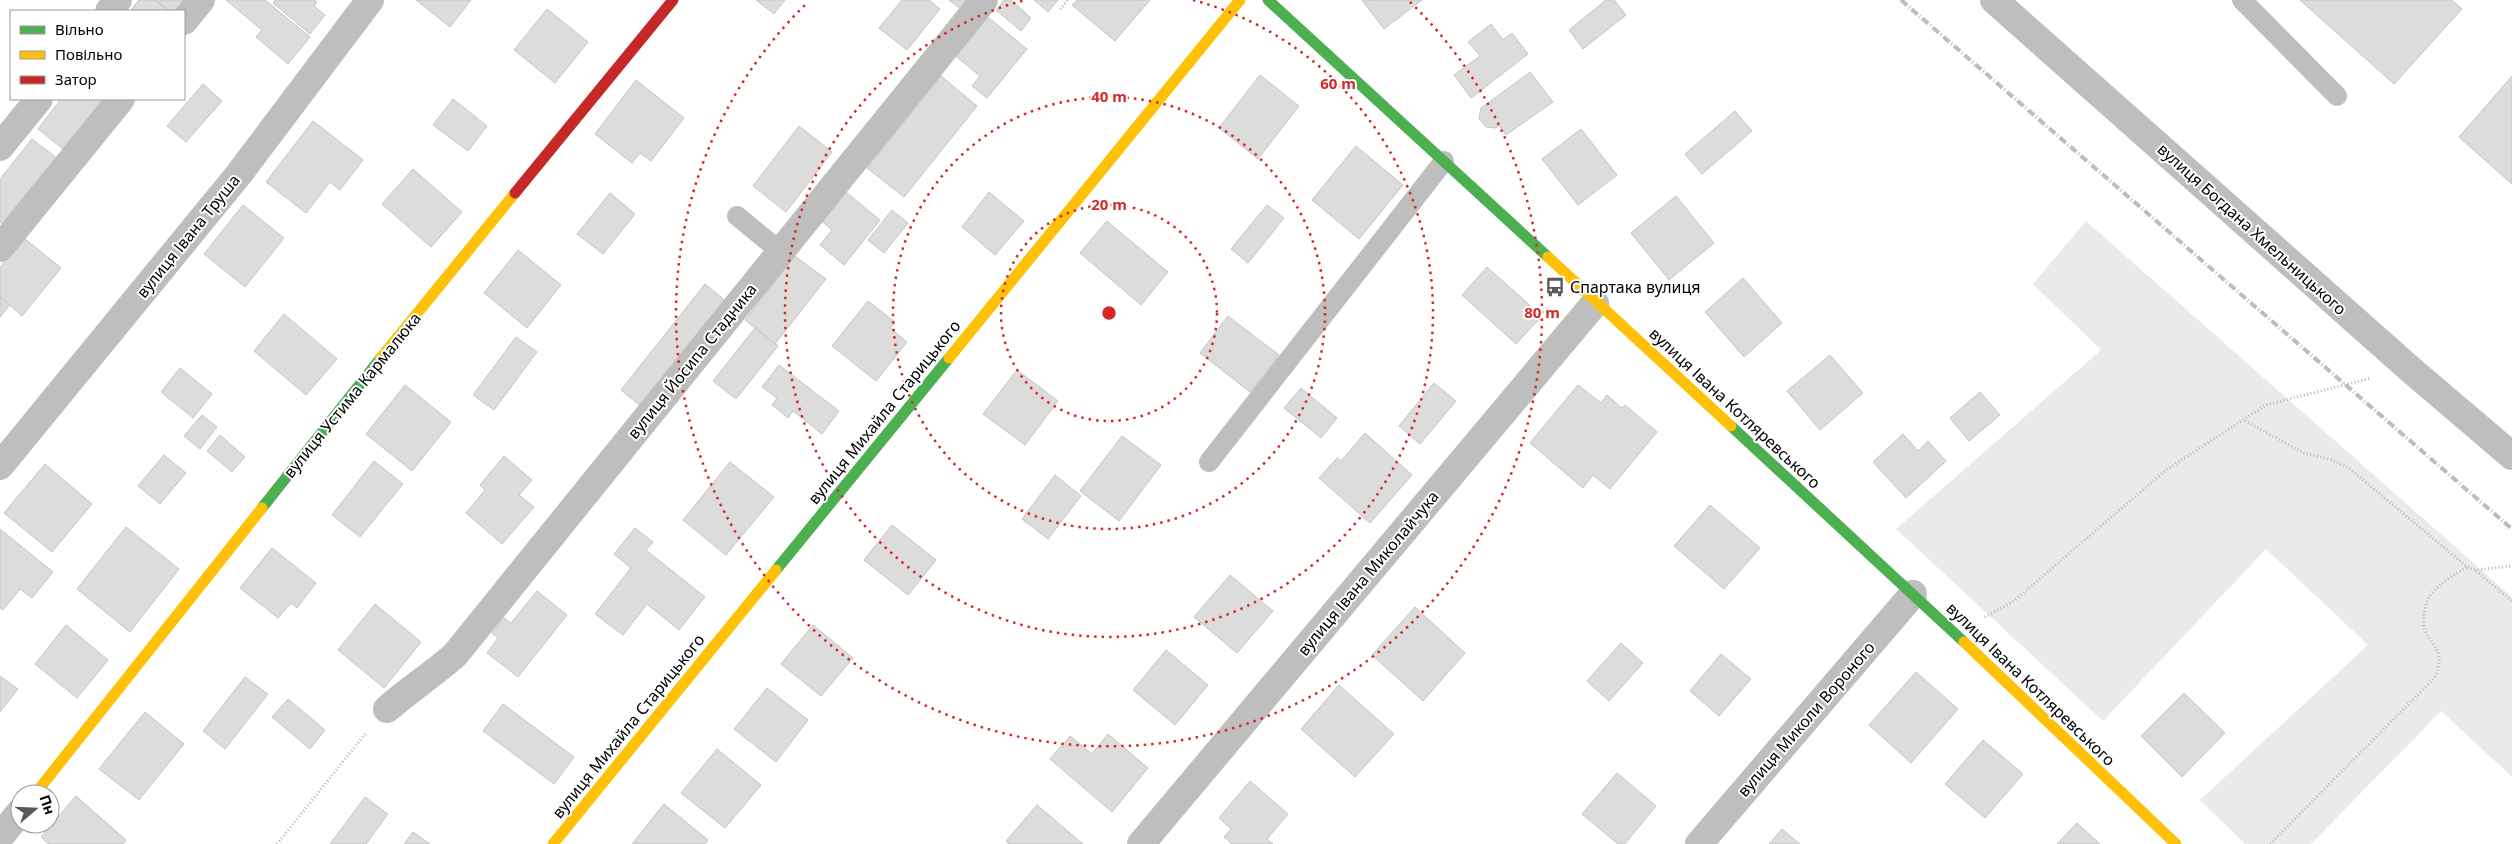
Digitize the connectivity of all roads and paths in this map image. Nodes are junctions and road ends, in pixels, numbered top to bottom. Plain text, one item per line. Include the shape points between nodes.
1 (118, 0) edge
2 (201, 0) edge
3 (370, 0) edge
4 (672, 0) edge
5 (984, 0) edge
6 (1068, 0) edge
7 (1240, 0) edge
8 (1268, 0) edge
9 (1994, 0) edge
10 (2242, 0) edge
11 (1060, 9) dead end
12 (110, 10) edge
13 (185, 20) edge
14 (2337, 96) dead end
15 (38, 100) edge
16 (120, 100) edge
17 (0, 147) edge
18 (1444, 161) junction
19 (736, 216) dead end
20 (0, 248) edge
21 (781, 252) junction
22 (1595, 303) junction
23 (2410, 369) junction
24 (2245, 421) junction
25 (2512, 456) edge
26 (1209, 462) dead end
27 (0, 466) edge
28 (2512, 566) edge
29 (2467, 567) junction
30 (2476, 570) junction
31 (1913, 594) junction
32 (2512, 601) edge
33 (1955, 634) junction
34 (387, 709) joint
35 (42, 784) edge
36 (10, 825) edge
37 (0, 838) edge
38 (277, 844) edge
39 (553, 844) edge
40 (1141, 844) edge
41 (1699, 844) edge
42 (2176, 844) edge
43 (2270, 844) edge

1 - 12 street
2 - 13 street
3 - 27 street, вулиця Івана Труша via 239,174
4 - 35 street, вулиця Устима Кармалюка via 385,352
5 - 21 street, вулиця Йосипа Стадника
6 - 11 path
7 - 39 street, вулиця Михайла Старицького
8 - 18 street, вулиця Івана Котляревського
9 - 23 street, вулиця Богдана Хмельницького
10 - 14 lane
15 - 17 street
16 - 20 street
18 - 22 street, вулиця Івана Котляревського
18 - 26 lane
19 - 21 lane
21 - 34 street, вулиця Йосипа Стадника via 455,654
22 - 31 street, вулиця Івана Котляревського
22 - 40 street, вулиця Івана Миколайчука
23 - 24 path via 2266,405
23 - 25 street, вулиця Богдана Хмельницького
24 - 29 path via 2304,453 2350,468
24 - 33 path via 2166,470 2014,601
28 - 30 path
29 - 30 path
29 - 43 path via 2432,590 2424,606 2424,629 2441,658 2436,676
30 - 32 path
31 - 33 street, вулиця Івана Котляревського
31 - 41 street, вулиця Миколи Вороного
33 - 42 street, вулиця Івана Котляревського
34 - 38 path
36 - 37 street

